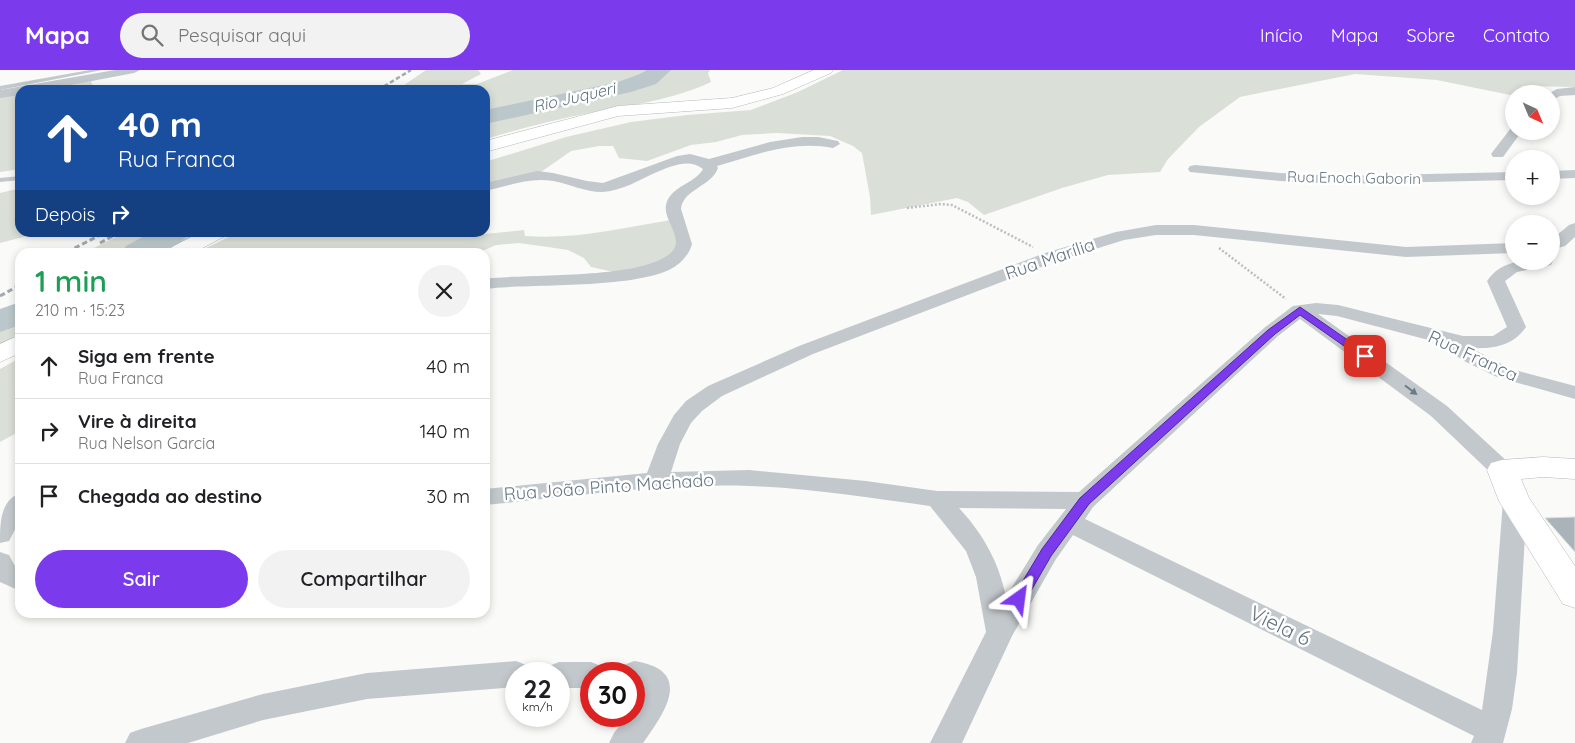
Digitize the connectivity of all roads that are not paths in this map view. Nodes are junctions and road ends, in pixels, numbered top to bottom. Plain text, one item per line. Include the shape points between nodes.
1 (99, 70) edge
2 (134, 70) edge
3 (826, 70) edge
4 (15, 85) edge
5 (16, 85) edge
6 (52, 85) edge
7 (0, 88) edge
8 (1575, 91) edge
9 (15, 92) edge
10 (1560, 93) edge
11 (0, 94) edge
12 (1509, 140) edge
13 (833, 144) dead end
14 (490, 146) edge
15 (1498, 154) dead end
16 (708, 164) junction
17 (1195, 169) dead end
18 (1575, 174) edge
19 (1560, 175) edge
20 (1505, 176) edge
21 (15, 178) edge
22 (0, 180) edge
23 (490, 186) edge
24 (1575, 228) edge
25 (208, 237) edge
26 (1560, 240) edge
27 (188, 248) edge
28 (1505, 248) edge
29 (1509, 270) edge
30 (490, 283) edge
31 (1300, 310) junction
32 (1443, 338) junction
33 (15, 346) edge
34 (0, 354) edge
35 (1575, 393) edge
36 (1575, 469) edge
37 (1502, 470) junction
38 (656, 480) junction
39 (490, 497) edge
40 (937, 499) junction
41 (1515, 501) junction
42 (15, 509) edge
43 (1076, 511) junction
44 (0, 534) edge
45 (0, 562) edge
46 (15, 578) edge
47 (1575, 594) edge
48 (1000, 632) junction
49 (505, 675) edge
50 (645, 676) edge
51 (645, 715) edge
52 (636, 727) edge
53 (1490, 736) edge
54 (141, 743) edge
55 (625, 743) edge
56 (946, 743) edge

1 - 5 lane
2 - 6 street
3 - 14 main road via 778,91 732,102 618,111
4 - 7 lane
8 - 10 street
9 - 11 street
12 - 15 street
13 - 16 street via 798,140
16 - 23 street via 690,159 673,161 604,188 543,175
16 - 30 street via 711,168 709,174 674,202 673,210 684,241 680,254 666,264 620,277 518,279
17 - 20 street, Rua Enoch Gaborin via 1342,180
18 - 19 street
21 - 22 lane
24 - 26 street
25 - 27 main road
28 - 38 street, Rua Marília via 1406,252 1194,230 1156,230 1122,235 1051,257 806,350 715,391 694,406 682,420
29 - 32 street via 1498,276 1496,281 1515,320 1517,327 1514,332 1498,340 1467,342
31 - 32 street, Rua Franca via 1321,308 1338,311
31 -> 37 street via 1439,411
31 - 43 street via 1271,332
32 - 35 street, Rua Franca via 1485,365 1504,373
33 - 34 main road
36 - 37 main road
37 - 41 main road
38 - 39 street, Rua João Pinto Machado
38 - 40 street, Rua João Pinto Machado via 748,478
40 - 43 street, Rua João Pinto Machado
40 - 48 street via 977,548 989,577
41 - 47 main road
41 - 53 street via 1502,685
42 - 44 street
43 - 48 street via 1047,552
43 - 53 street, Viela 6
45 - 46 street via 6,573
48 - 56 street
49 - 54 street via 367,686 263,707
50 - 51 street via 653,681 657,693
52 - 55 street

